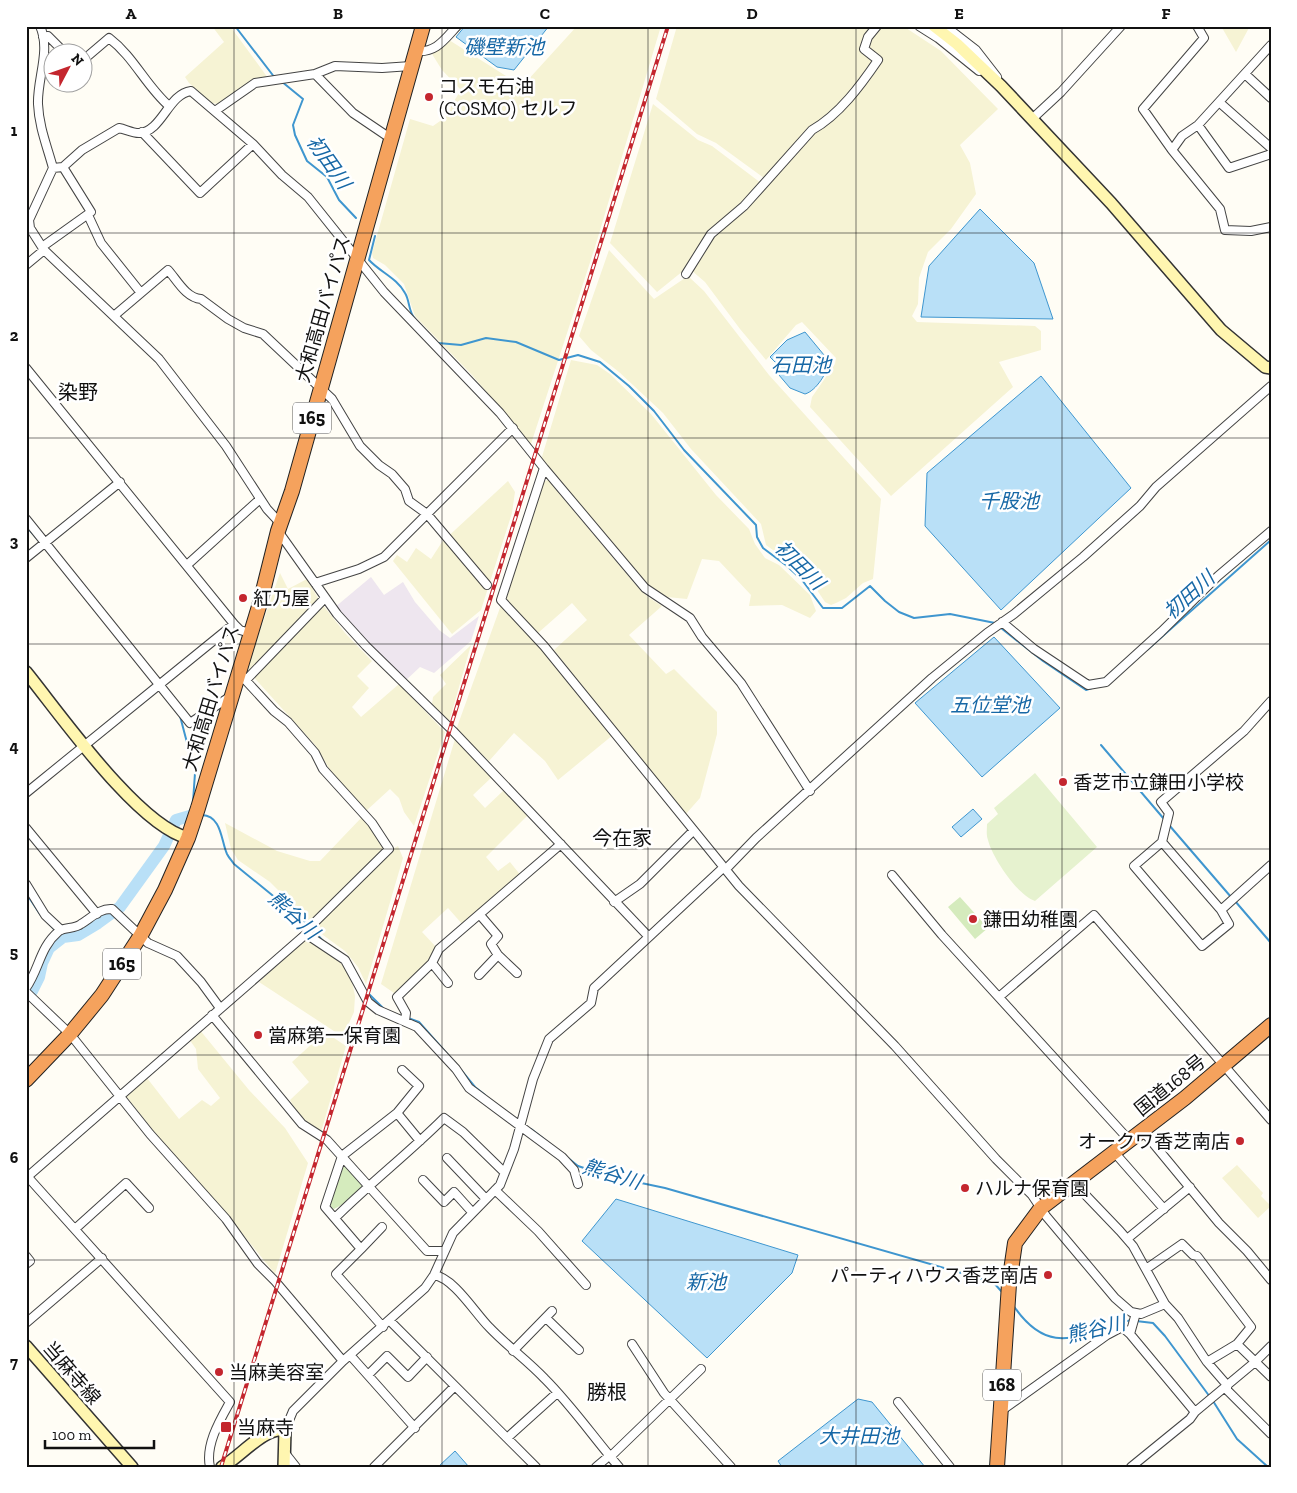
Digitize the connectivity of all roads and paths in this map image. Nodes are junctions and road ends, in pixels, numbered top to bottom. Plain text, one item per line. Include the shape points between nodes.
1 (40, 26) edge
2 (422, 26) edge
3 (457, 26) edge
4 (877, 26) edge
5 (919, 26) edge
6 (934, 26) edge
7 (945, 26) edge
8 (1197, 26) edge
9 (1116, 28) edge
10 (43, 37) junction
11 (54, 42) edge
12 (1270, 48) edge
13 (416, 51) junction
14 (92, 52) edge
15 (411, 66) junction
16 (315, 74) junction
17 (1245, 74) junction
18 (1001, 86) junction
19 (1271, 98) edge
20 (1219, 102) junction
21 (169, 106) junction
22 (215, 112) junction
23 (1032, 119) junction
24 (1198, 125) junction
25 (142, 132) junction
26 (390, 138) junction
27 (253, 144) junction
28 (1271, 148) edge
29 (1172, 150) junction
30 (1271, 154) edge
31 (62, 167) junction
32 (53, 168) junction
33 (88, 215) junction
34 (1271, 227) edge
35 (43, 248) junction
36 (356, 258) junction
37 (26, 265) edge
38 (686, 274) dead end
39 (140, 293) junction
40 (115, 315) junction
41 (26, 368) edge
42 (1271, 368) edge
43 (1271, 386) edge
44 (320, 388) junction
45 (513, 428) junction
46 (544, 468) junction
47 (120, 482) junction
48 (260, 499) junction
49 (427, 514) junction
50 (26, 519) edge
51 (279, 527) junction
52 (1271, 531) edge
53 (46, 542) junction
54 (26, 558) edge
55 (187, 565) junction
56 (315, 583) junction
57 (487, 585) dead end
58 (325, 598) junction
59 (234, 624) junction
60 (999, 624) junction
61 (250, 633) junction
62 (26, 672) edge
63 (242, 676) junction
64 (160, 684) junction
65 (232, 695) junction
66 (1271, 701) edge
67 (86, 745) junction
68 (810, 791) junction
69 (26, 793) edge
70 (26, 828) edge
71 (693, 831) junction
72 (185, 834) junction
73 (1162, 842) junction
74 (561, 844) junction
75 (1271, 865) edge
76 (725, 868) junction
77 (892, 875) dead end
78 (26, 884) edge
79 (614, 902) junction
80 (1221, 910) junction
81 (97, 914) junction
82 (480, 915) junction
83 (59, 932) junction
84 (306, 934) junction
85 (140, 935) junction
86 (648, 936) junction
87 (498, 955) junction
88 (432, 962) junction
89 (517, 973) dead end
90 (479, 975) dead end
91 (448, 983) dead end
92 (26, 988) edge
93 (29, 995) edge
94 (999, 998) junction
95 (220, 1008) junction
96 (212, 1015) junction
97 (406, 1017) junction
98 (1271, 1025) edge
99 (70, 1034) junction
100 (1225, 1064) junction
101 (402, 1070) dead end
102 (26, 1080) edge
103 (120, 1097) junction
104 (396, 1113) junction
105 (1271, 1120) edge
106 (521, 1126) junction
107 (1143, 1131) junction
108 (420, 1141) junction
109 (1130, 1141) junction
110 (1114, 1152) junction
111 (342, 1156) junction
112 (447, 1158) dead end
113 (504, 1172) junction
114 (27, 1177) edge
115 (423, 1180) dead end
116 (1074, 1183) junction
117 (368, 1184) junction
118 (578, 1184) dead end
119 (1190, 1187) junction
120 (494, 1190) junction
121 (486, 1199) junction
122 (149, 1208) dead end
123 (1041, 1208) junction
124 (1164, 1208) junction
125 (472, 1212) junction
126 (335, 1218) junction
127 (382, 1227) dead end
128 (75, 1229) junction
129 (1127, 1239) junction
130 (362, 1248) junction
131 (444, 1252) junction
132 (26, 1256) edge
133 (102, 1258) junction
134 (26, 1264) edge
135 (1146, 1269) junction
136 (434, 1275) junction
137 (1271, 1280) edge
138 (586, 1285) dead end
139 (1165, 1304) junction
140 (552, 1311) dead end
141 (1136, 1313) junction
142 (546, 1318) junction
143 (390, 1320) junction
144 (26, 1323) edge
145 (383, 1327) junction
146 (1131, 1332) junction
147 (632, 1344) dead end
148 (1237, 1344) junction
149 (26, 1346) edge
150 (1271, 1346) edge
151 (579, 1350) dead end
152 (513, 1352) junction
153 (350, 1355) junction
154 (427, 1357) junction
155 (343, 1361) junction
156 (1207, 1362) junction
157 (1255, 1362) junction
158 (701, 1369) dead end
159 (368, 1375) junction
160 (1271, 1377) edge
161 (1227, 1385) junction
162 (455, 1386) junction
163 (558, 1393) junction
164 (670, 1399) junction
165 (898, 1402) dead end
166 (1000, 1412) junction
167 (1195, 1412) junction
168 (415, 1428) junction
169 (286, 1430) junction
170 (1271, 1434) edge
171 (507, 1438) junction
172 (284, 1453) junction
173 (610, 1456) junction
174 (132, 1467) edge
175 (210, 1467) edge
176 (222, 1467) edge
177 (284, 1467) edge
178 (296, 1467) edge
179 (374, 1467) edge
180 (536, 1467) edge
181 (596, 1467) edge
182 (619, 1467) edge
183 (731, 1467) edge
184 (950, 1467) edge
185 (997, 1467) edge
186 (1130, 1467) edge

1 - 10 street
2 - 13 highway, 大和高田バイパス / 165
3 - 13 street via 437,48
4 - 38 street via 864,43 864,49 878,60 867,76 812,130 744,206 712,234
5 - 18 street
6 - 18 street
7 - 18 street via 976,50
8 - 29 street via 1204,38 1143,109
9 - 23 street via 1061,92
10 - 11 street via 48,36
10 - 32 street via 38,105 44,143
12 - 17 street
13 - 15 highway, 大和高田バイパス / 165
14 - 21 street via 109,38 136,67 148,86
15 - 16 street via 335,66
15 - 26 highway, 大和高田バイパス / 165
16 - 22 street via 255,83
16 - 26 street via 353,113
17 - 19 street
17 - 20 street
18 - 23 street
20 - 24 street
20 - 28 street
21 - 22 street via 191,91
21 - 25 street via 151,128
22 - 27 street
23 - 42 street via 1111,203 1221,330
24 - 29 street via 1182,136
24 - 30 street via 1229,168
25 - 27 street via 200,192
25 - 31 street via 119,128 82,150
26 - 36 highway, 大和高田バイパス / 165
27 - 36 street via 308,197
29 - 34 street via 1220,209 1225,230 1251,231
31 - 32 street
31 - 33 street via 91,212
32 - 35 street via 29,220 30,228
33 - 35 street
33 - 39 street via 101,243
35 - 37 street
35 - 40 street
36 - 44 highway, 大和高田バイパス / 165
36 - 45 street via 406,317 463,372
39 - 40 street
39 - 44 street via 168,270 178,280 179,286 196,299 201,299 244,328 263,334
40 - 48 street via 159,358 226,446
41 - 47 street
43 - 60 street via 1156,486 1140,506 1083,557
44 - 49 street via 340,410 360,446 392,474 410,501
44 - 51 highway, 大和高田バイパス / 165
45 - 46 street
45 - 49 street
46 - 68 street via 645,588 690,618 741,683
46 - 71 street via 501,600 544,646
47 - 53 street
47 - 55 street
48 - 51 street
48 - 55 street
49 - 56 street via 384,557
49 - 57 street
50 - 53 street
51 - 56 street
51 - 61 highway, 大和高田バイパス / 165
52 - 60 street via 1218,576 1106,682 1088,685
53 - 54 street
53 - 64 street
55 - 59 street
56 - 58 street
58 - 63 street
58 - 74 street via 366,646
59 - 61 street
59 - 64 street
60 - 68 street via 932,678
61 - 63 highway, 大和高田バイパス / 165
62 - 67 street
63 - 65 highway, 大和高田バイパス / 165
63 - 84 street via 315,753 323,769 372,823 389,849
64 - 65 street via 190,723
64 - 67 street
65 - 72 highway, 大和高田バイパス / 165 via 198,808
66 - 73 street via 1244,731 1161,802 1169,813
67 - 69 street
67 - 72 street via 154,820
68 - 76 street
70 - 81 street
71 - 76 street
71 - 79 street via 640,884
72 - 85 highway, 大和高田バイパス / 165 via 164,890
73 - 80 street
73 - 80 street via 1134,866 1202,946 1229,924
74 - 79 street
74 - 82 street
75 - 80 street
76 - 86 street
76 - 123 street via 895,1046
77 - 94 street
78 - 83 street
79 - 86 street
81 - 83 street via 76,928
81 - 85 street via 104,908 112,909
82 - 87 street via 498,936 491,944
82 - 88 street via 439,949
83 - 92 street via 42,949 33,979
84 - 95 street
84 - 97 street via 345,960 368,1002 378,1010
85 - 95 street via 148,943 177,956
85 - 99 highway, 大和高田バイパス / 165 via 102,995
86 - 106 street via 594,988 591,1003 549,1039 533,1079
87 - 89 street
87 - 90 street
88 - 91 street
88 - 97 street via 397,997
93 - 99 street
94 - 100 street via 1094,915
94 - 109 street
95 - 96 street
96 - 103 street
96 - 111 street via 302,1124 327,1140
97 - 106 street via 456,1069 469,1088
98 - 100 highway, 国道168号 / 168
99 - 102 highway, 大和高田バイパス / 165
99 - 103 street
100 - 105 street via 1248,1096
100 - 107 highway, 国道168号 / 168
101 - 104 street via 419,1086
103 - 114 street
103 - 155 street
104 - 108 street
104 - 111 street
106 - 113 street
106 - 118 street via 574,1170
107 - 109 highway, 国道168号 / 168
107 - 119 street
108 - 113 street via 444,1118
108 - 117 street
109 - 110 highway, 国道168号 / 168
110 - 116 highway, 国道168号 / 168
110 - 124 street
111 - 117 street
111 - 126 street via 325,1207
112 - 121 street
113 - 120 street via 500,1185
114 - 128 street
115 - 125 street via 444,1202 454,1192
116 - 123 highway, 国道168号 / 168
116 - 129 street
117 - 126 street
117 - 131 street via 427,1251
119 - 124 street
119 - 137 street
120 - 121 street
120 - 138 street via 538,1231
121 - 125 street
122 - 128 street via 126,1183
123 - 141 street via 1098,1281 1126,1308
123 - 166 highway, 国道168号 / 168 via 1015,1243
124 - 129 street
125 - 131 street via 453,1233
126 - 130 street
127 - 130 street
128 - 133 street
129 - 135 street
130 - 145 street via 336,1274
131 - 136 street
132 - 134 street via 30,1261
133 - 144 street
133 - 175 street via 230,1402 217,1425 208,1458
135 - 139 street
135 - 148 street via 1182,1244 1197,1256 1251,1327
136 - 143 street via 425,1288
136 - 152 street via 451,1283
139 - 141 street
139 - 156 street
140 - 142 street
141 - 146 street
142 - 151 street
142 - 152 street
143 - 145 street
143 - 154 street
145 - 153 street
146 - 166 street via 1122,1328 1108,1335
146 - 167 street
147 - 164 street
148 - 156 street
148 - 157 street
149 - 174 street, 当麻寺線
150 - 157 street
152 - 163 street via 530,1364
153 - 155 street
153 - 159 street
154 - 159 street via 408,1377 387,1356
154 - 162 street
155 - 169 street via 292,1411
156 - 161 street
157 - 160 street
157 - 161 street
158 - 164 street
159 - 168 street
161 - 167 street
161 - 170 street via 1227,1390
162 - 168 street
162 - 171 street
163 - 171 street
163 - 173 street
164 - 173 street
164 - 183 street
165 - 184 street
166 - 185 highway, 国道168号 / 168
167 - 186 street
168 - 179 street
169 - 172 street
169 - 176 street via 277,1428 268,1433
171 - 180 street
172 - 177 street
172 - 178 street
173 - 181 street
173 - 182 street

